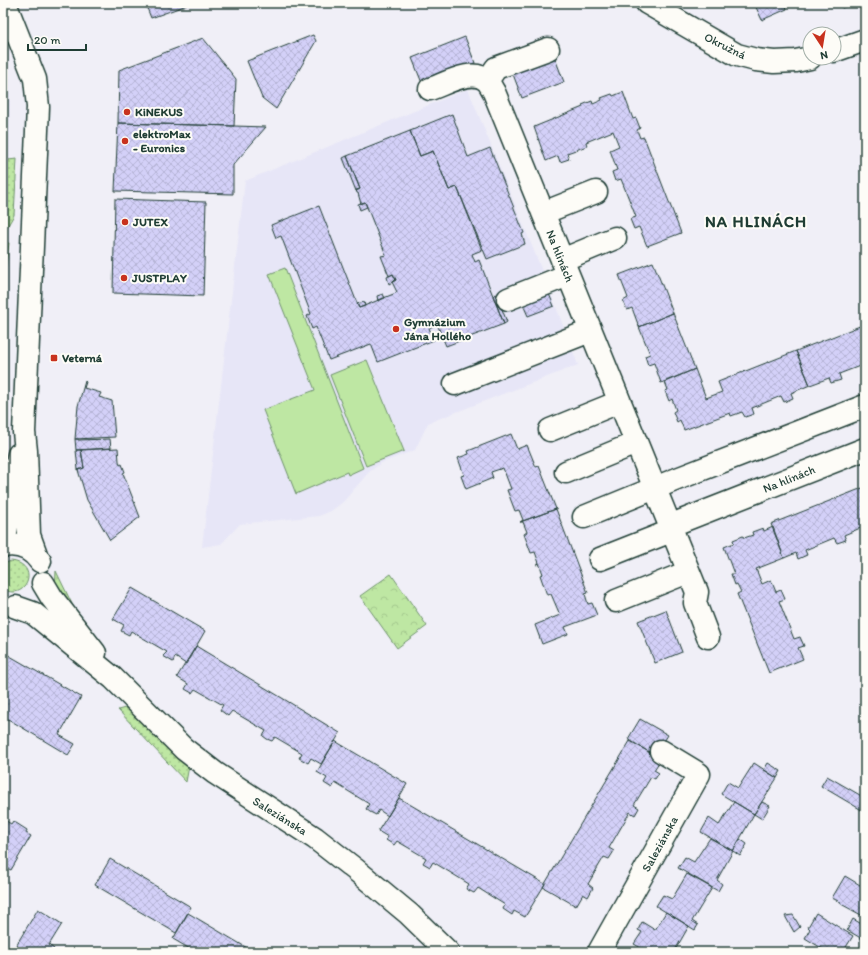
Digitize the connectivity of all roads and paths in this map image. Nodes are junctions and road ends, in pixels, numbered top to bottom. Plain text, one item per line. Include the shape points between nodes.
1 (5, 3) edge
2 (647, 3) edge
3 (865, 40) edge
4 (842, 48) edge
5 (548, 49) dead end
6 (802, 59) edge
7 (487, 81) junction
8 (430, 90) dead end
9 (596, 192) dead end
10 (543, 213) junction
11 (615, 238) dead end
12 (565, 268) junction
13 (508, 299) dead end
14 (590, 331) junction
15 (455, 384) dead end
16 (619, 402) junction
17 (865, 406) edge
18 (550, 430) dead end
19 (24, 432) junction
20 (636, 443) junction
21 (865, 449) edge
22 (566, 472) dead end
23 (654, 488) junction
24 (584, 517) dead end
25 (670, 529) junction
26 (3, 538) edge
27 (3, 546) edge
28 (37, 557) junction
29 (600, 559) dead end
30 (688, 572) junction
31 (43, 583) junction
32 (616, 601) dead end
33 (7, 607) edge
34 (708, 637) dead end
35 (113, 678) junction
36 (661, 751) dead end
37 (448, 952) edge
38 (600, 952) edge

1 - 19 street via 35,79 38,106
2 - 6 street, Okružná via 737,55 774,62
3 - 4 street
5 - 7 street via 496,68
7 - 8 street via 478,76 468,75
7 - 10 street, Na hlinách via 494,92
9 - 10 street
10 - 12 street, Na hlinách
11 - 12 street
12 - 13 street
12 - 14 street, Na hlinách
14 - 15 street
14 - 16 street, Na hlinách
16 - 18 street
16 - 20 street, Na hlinách
17 - 23 street
19 - 26 street
19 - 28 street via 29,535
20 - 22 street
20 - 23 street, Na hlinách
21 - 25 street, Na hlinách
23 - 24 street
23 - 25 street, Na hlinách
25 - 29 street
25 - 30 street, Na hlinách
27 - 28 street via 18,545
28 - 31 street via 43,569
30 - 32 street
30 - 34 street, Na hlinách via 697,592 695,603
31 - 33 street via 36,597 24,606
31 - 35 street, Saleziánska
33 - 35 street, Saleziánska via 33,613
35 - 37 street, Saleziánska via 184,749 215,774 315,838 409,914
36 - 38 street, Saleziánska via 699,774

